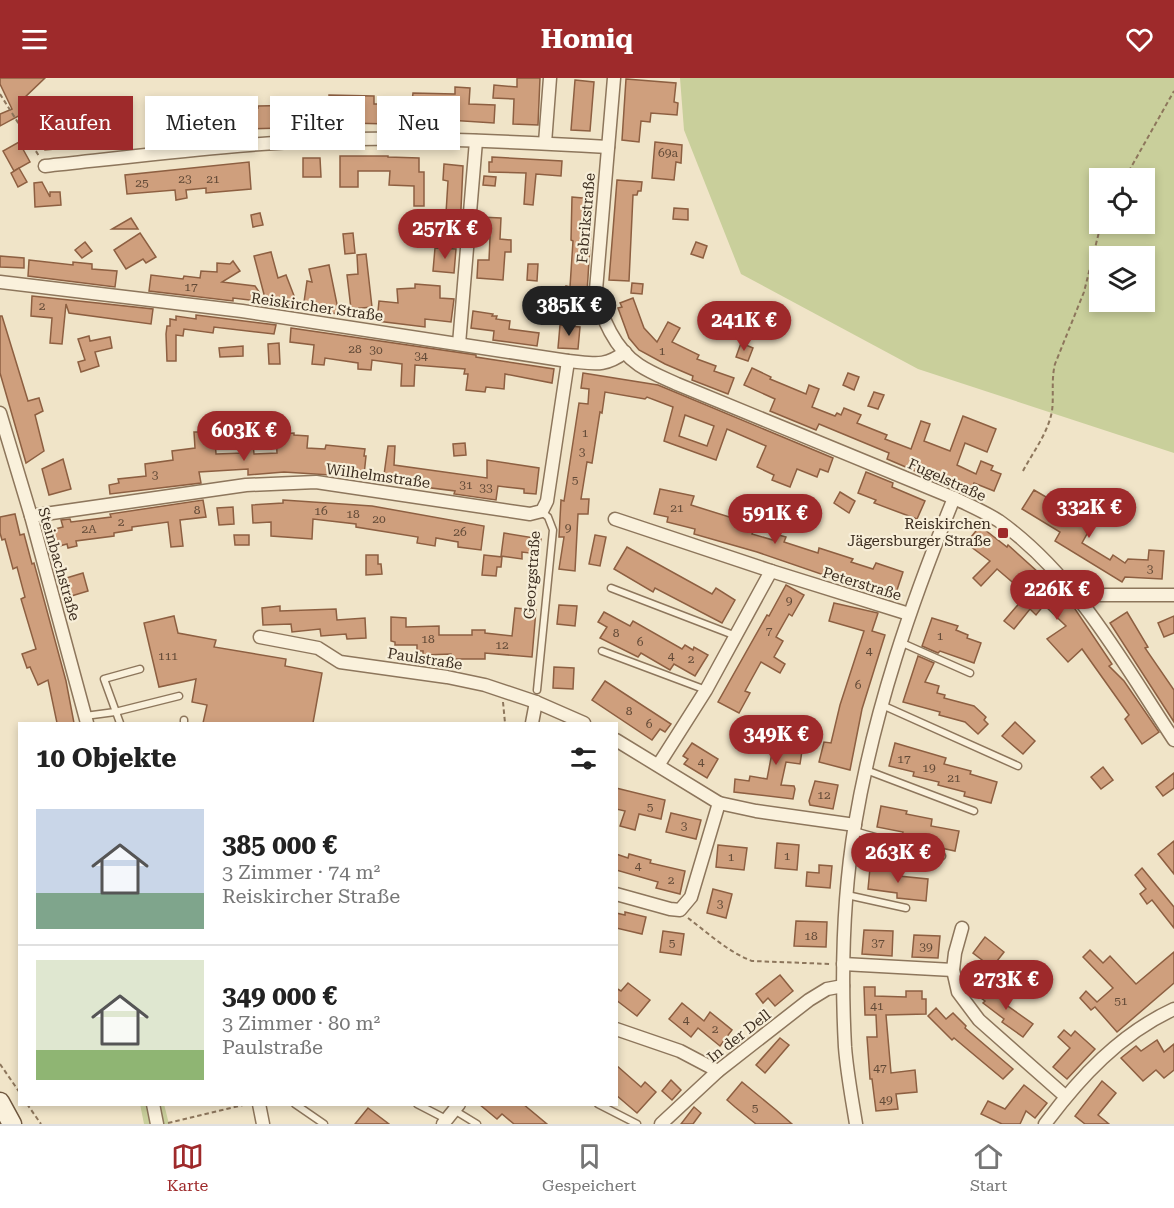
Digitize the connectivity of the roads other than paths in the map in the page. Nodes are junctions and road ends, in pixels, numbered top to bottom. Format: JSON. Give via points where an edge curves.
{"nodes":[{"id":1,"x":550,"y":78,"type":"edge"},
{"id":2,"x":614,"y":78,"type":"edge"},
{"id":3,"x":477,"y":141,"type":"junction"},
{"id":4,"x":545,"y":143,"type":"junction"},
{"id":5,"x":608,"y":147,"type":"junction"},
{"id":6,"x":45,"y":166,"type":"road end"},
{"id":7,"x":0,"y":282,"type":"edge"},
{"id":8,"x":459,"y":344,"type":"junction"},
{"id":9,"x":626,"y":352,"type":"junction"},
{"id":10,"x":568,"y":361,"type":"junction"},
{"id":11,"x":0,"y":413,"type":"edge"},
{"id":12,"x":2,"y":427,"type":"edge"},
{"id":13,"x":954,"y":498,"type":"junction"},
{"id":14,"x":542,"y":511,"type":"junction"},
{"id":15,"x":31,"y":516,"type":"junction"},
{"id":16,"x":615,"y":519,"type":"dead end"},
{"id":17,"x":771,"y":571,"type":"junction"},
{"id":18,"x":611,"y":588,"type":"dead end"},
{"id":19,"x":1174,"y":595,"type":"edge"},
{"id":20,"x":1081,"y":600,"type":"junction"},
{"id":21,"x":909,"y":614,"type":"junction"},
{"id":22,"x":736,"y":636,"type":"junction"},
{"id":23,"x":260,"y":637,"type":"dead end"},
{"id":24,"x":900,"y":642,"type":"junction"},
{"id":25,"x":602,"y":651,"type":"dead end"},
{"id":26,"x":140,"y":669,"type":"dead end"},
{"id":27,"x":970,"y":674,"type":"dead end"},
{"id":28,"x":706,"y":690,"type":"junction"},
{"id":29,"x":179,"y":696,"type":"dead end"},
{"id":30,"x":537,"y":696,"type":"junction"},
{"id":31,"x":882,"y":705,"type":"junction"},
{"id":32,"x":115,"y":712,"type":"junction"},
{"id":33,"x":86,"y":719,"type":"edge"},
{"id":34,"x":120,"y":722,"type":"edge"},
{"id":35,"x":532,"y":722,"type":"edge"},
{"id":36,"x":582,"y":722,"type":"edge"},
{"id":37,"x":1174,"y":740,"type":"edge"},
{"id":38,"x":618,"y":741,"type":"edge"},
{"id":39,"x":659,"y":764,"type":"junction"},
{"id":40,"x":1018,"y":766,"type":"dead end"},
{"id":41,"x":866,"y":770,"type":"junction"},
{"id":42,"x":719,"y":803,"type":"junction"},
{"id":43,"x":974,"y":811,"type":"dead end"},
{"id":44,"x":854,"y":828,"type":"junction"},
{"id":45,"x":942,"y":856,"type":"dead end"},
{"id":46,"x":618,"y":895,"type":"edge"},
{"id":47,"x":847,"y":895,"type":"junction"},
{"id":48,"x":906,"y":908,"type":"dead end"},
{"id":49,"x":962,"y":928,"type":"dead end"},
{"id":50,"x":843,"y":964,"type":"junction"},
{"id":51,"x":953,"y":970,"type":"junction"},
{"id":52,"x":843,"y":986,"type":"junction"},
{"id":53,"x":1174,"y":1008,"type":"edge"},
{"id":54,"x":618,"y":1030,"type":"edge"},
{"id":55,"x":718,"y":1071,"type":"junction"},
{"id":56,"x":1065,"y":1096,"type":"junction"},
{"id":57,"x":0,"y":1102,"type":"edge"},
{"id":58,"x":153,"y":1106,"type":"edge"},
{"id":59,"x":259,"y":1106,"type":"edge"},
{"id":60,"x":298,"y":1106,"type":"edge"},
{"id":61,"x":424,"y":1106,"type":"edge"},
{"id":62,"x":602,"y":1106,"type":"edge"},
{"id":63,"x":451,"y":1114,"type":"edge"},
{"id":64,"x":12,"y":1124,"type":"edge"},
{"id":65,"x":156,"y":1124,"type":"edge"},
{"id":66,"x":263,"y":1124,"type":"edge"},
{"id":67,"x":324,"y":1124,"type":"edge"},
{"id":68,"x":477,"y":1124,"type":"edge"},
{"id":69,"x":637,"y":1124,"type":"edge"},
{"id":70,"x":661,"y":1124,"type":"edge"},
{"id":71,"x":856,"y":1124,"type":"edge"},
{"id":72,"x":1045,"y":1124,"type":"edge"}],
"edges":[{"from":1,"to":4,"type":"street"},
{"from":2,"to":5,"type":"street","name":"Fabrikstraße"},
{"from":3,"to":4,"type":"street"},
{"from":3,"to":6,"type":"street","via":[[351,140],[263,145]]},
{"from":3,"to":8,"type":"street"},
{"from":4,"to":5,"type":"street"},
{"from":5,"to":9,"type":"street","name":"Fabrikstraße","via":[[596,290],[601,314]]},
{"from":7,"to":8,"type":"street","name":"Reiskircher Straße","via":[[231,310]]},
{"from":8,"to":10,"type":"street","name":"Reiskircher Straße"},
{"from":9,"to":10,"type":"street","name":"Reiskircher Straße","via":[[604,364]]},
{"from":9,"to":13,"type":"street","name":"Fugelstraße","via":[[637,364],[676,384]]},
{"from":10,"to":14,"type":"street","name":"Georgstraße","via":[[547,501]]},
{"from":11,"to":12,"type":"street","name":"Steinbachstraße"},
{"from":12,"to":15,"type":"street","name":"Steinbachstraße"},
{"from":13,"to":20,"type":"street","name":"Fugelstraße","via":[[1011,530]]},
{"from":13,"to":21,"type":"street"},
{"from":14,"to":15,"type":"street","name":"Wilhelmstraße","via":[[530,514],[316,482],[246,485]]},
{"from":14,"to":30,"type":"lane","name":"Georgstraße","via":[[553,530]]},
{"from":15,"to":33,"type":"street","name":"Steinbachstraße"},
{"from":16,"to":17,"type":"street","name":"Peterstraße"},
{"from":17,"to":21,"type":"street","name":"Peterstraße"},
{"from":17,"to":22,"type":"street"},
{"from":18,"to":22,"type":"lane"},
{"from":19,"to":20,"type":"street","via":[[1098,595]]},
{"from":20,"to":37,"type":"street","name":"Fugelstraße"},
{"from":21,"to":24,"type":"street"},
{"from":22,"to":28,"type":"street"},
{"from":23,"to":30,"type":"street","name":"Paulstraße","via":[[318,648],[340,662]]},
{"from":24,"to":27,"type":"lane"},
{"from":24,"to":31,"type":"street"},
{"from":25,"to":28,"type":"lane"},
{"from":26,"to":32,"type":"lane","via":[[104,679]]},
{"from":28,"to":39,"type":"street"},
{"from":29,"to":32,"type":"lane"},
{"from":30,"to":35,"type":"street","name":"Georgstraße"},
{"from":30,"to":36,"type":"street","name":"Paulstraße"},
{"from":31,"to":40,"type":"lane"},
{"from":31,"to":41,"type":"street"},
{"from":32,"to":33,"type":"lane"},
{"from":32,"to":34,"type":"lane"},
{"from":38,"to":39,"type":"street"},
{"from":39,"to":42,"type":"street"},
{"from":41,"to":43,"type":"lane"},
{"from":41,"to":44,"type":"street"},
{"from":42,"to":44,"type":"street"},
{"from":42,"to":46,"type":"street","via":[[691,897],[680,910]]},
{"from":44,"to":45,"type":"lane"},
{"from":44,"to":47,"type":"street"},
{"from":47,"to":48,"type":"lane"},
{"from":47,"to":50,"type":"street"},
{"from":49,"to":51,"type":"street"},
{"from":50,"to":51,"type":"street"},
{"from":50,"to":52,"type":"street"},
{"from":51,"to":56,"type":"street","via":[[958,992],[979,1020]]},
{"from":52,"to":55,"type":"street","name":"In der Dell","via":[[809,1000]]},
{"from":52,"to":71,"type":"street","via":[[845,1049]]},
{"from":53,"to":56,"type":"street","via":[[1101,1057]]},
{"from":54,"to":55,"type":"street","via":[[680,1051]]},
{"from":55,"to":70,"type":"street","name":"In der Dell"},
{"from":56,"to":72,"type":"street"},
{"from":57,"to":64,"type":"main road"},
{"from":58,"to":65,"type":"street"},
{"from":59,"to":66,"type":"street"},
{"from":60,"to":67,"type":"lane"},
{"from":61,"to":63,"type":"lane"},
{"from":62,"to":69,"type":"lane"},
{"from":63,"to":68,"type":"lane"}]}
